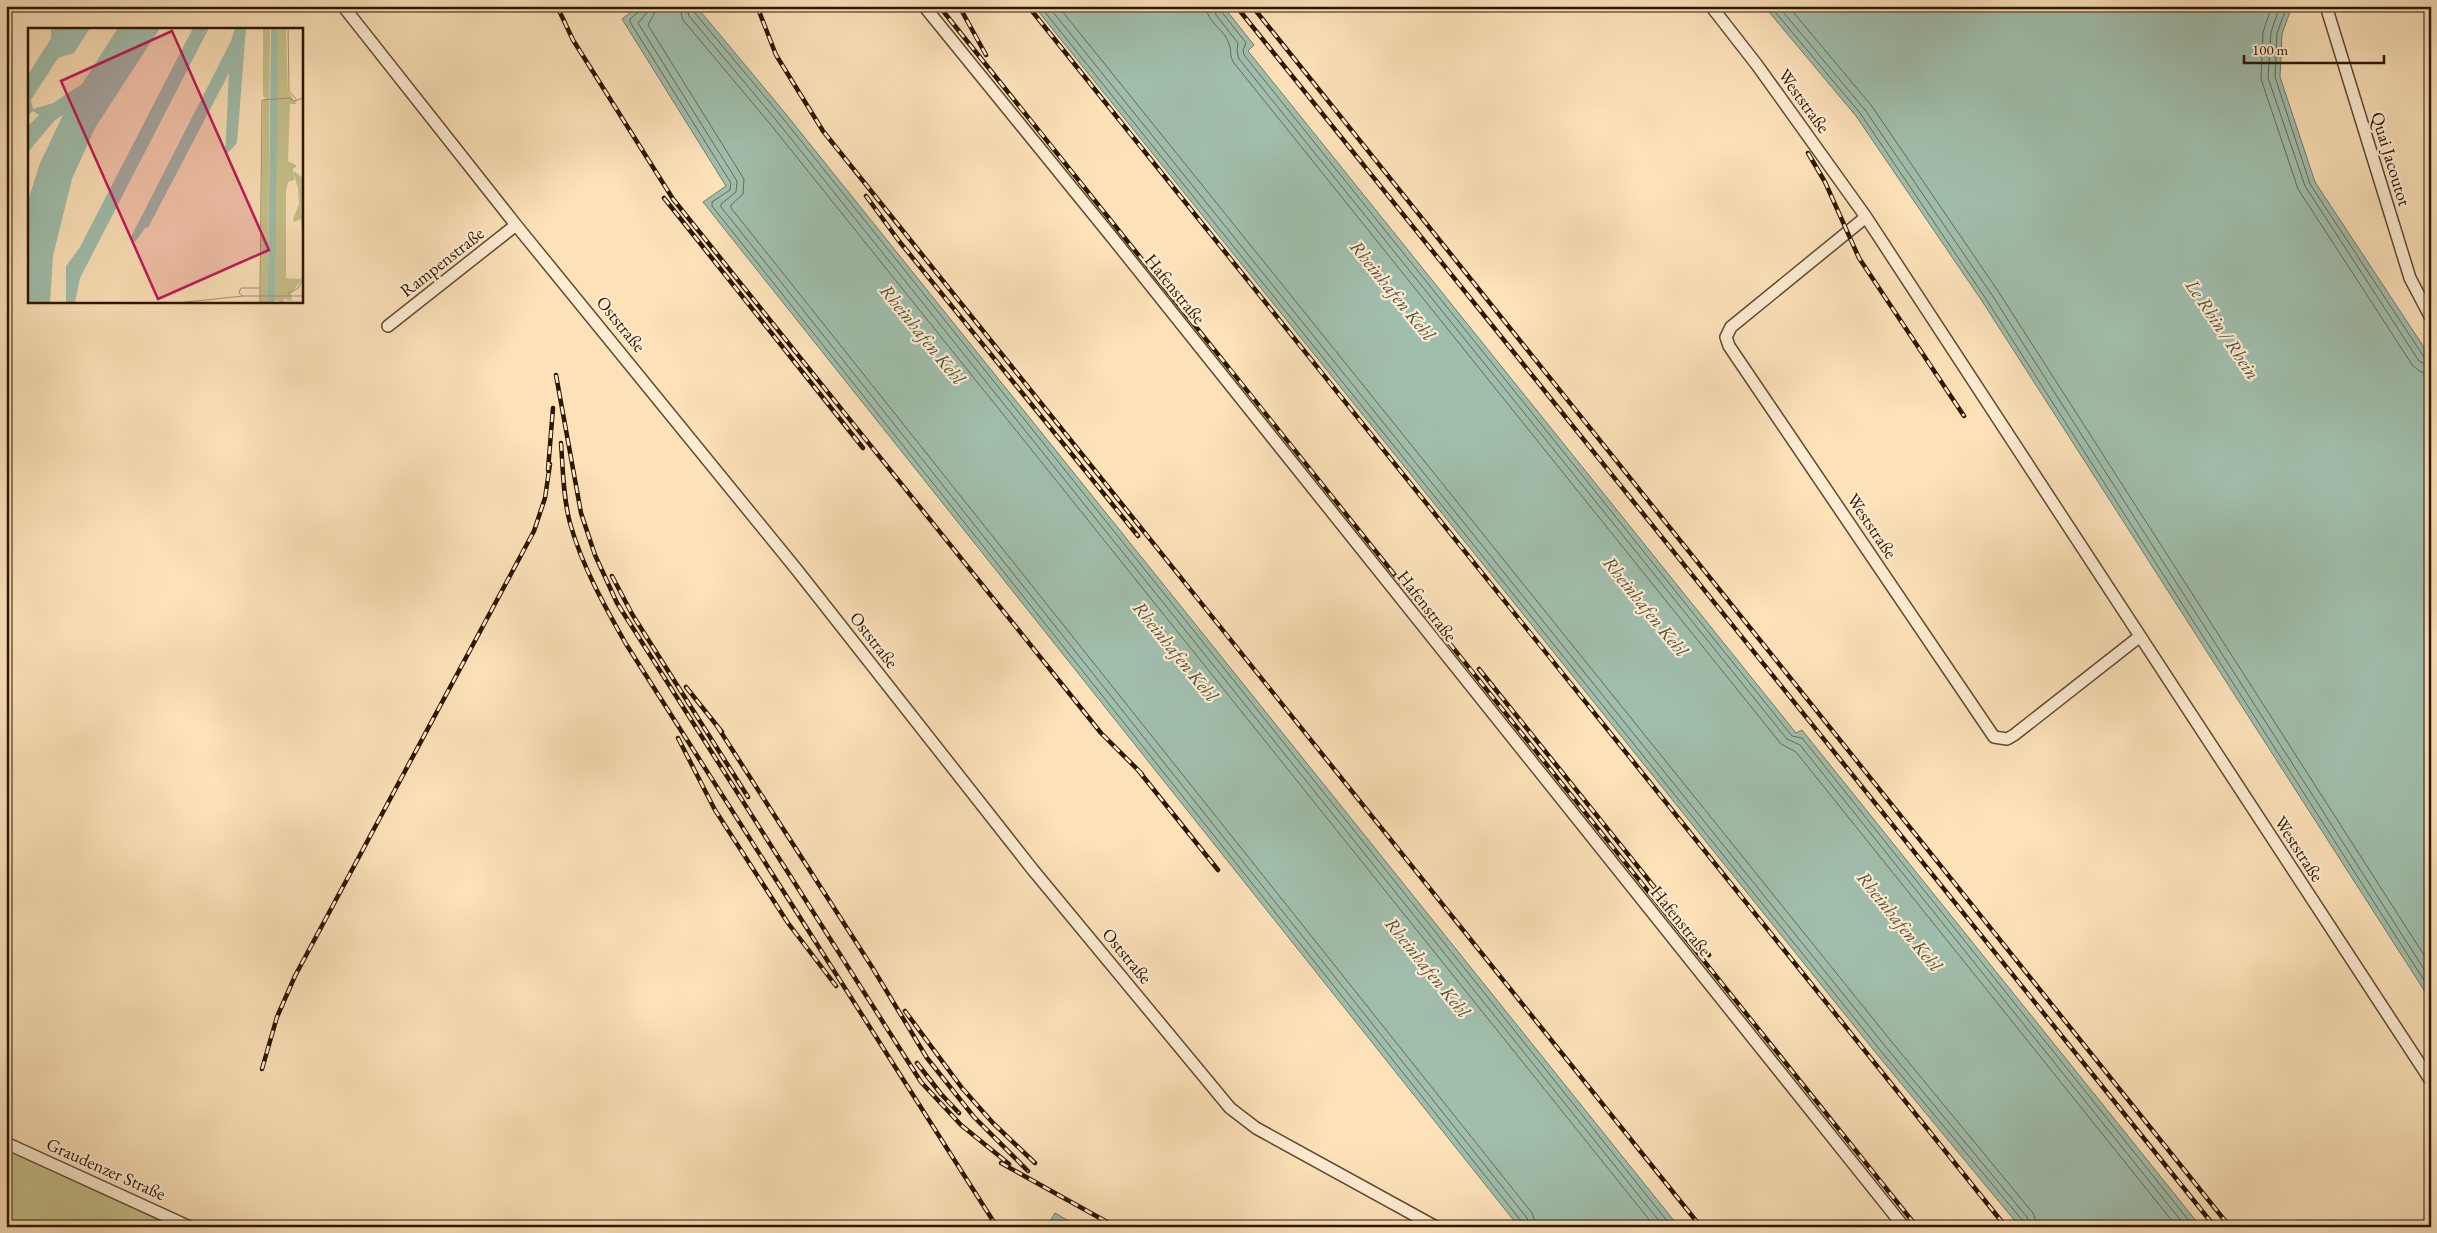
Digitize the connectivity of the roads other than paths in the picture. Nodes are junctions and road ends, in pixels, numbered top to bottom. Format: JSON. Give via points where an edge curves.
{"nodes":[{"id":1,"x":343,"y":6,"type":"edge"},
{"id":2,"x":924,"y":6,"type":"edge"},
{"id":3,"x":1711,"y":6,"type":"edge"},
{"id":4,"x":2326,"y":6,"type":"edge"},
{"id":5,"x":1866,"y":217,"type":"junction"},
{"id":6,"x":516,"y":225,"type":"junction"},
{"id":7,"x":2431,"y":318,"type":"edge"},
{"id":8,"x":388,"y":326,"type":"dead end"},
{"id":9,"x":2139,"y":637,"type":"junction"},
{"id":10,"x":2431,"y":1081,"type":"edge"},
{"id":11,"x":6,"y":1143,"type":"edge"},
{"id":12,"x":190,"y":1227,"type":"edge"},
{"id":13,"x":1436,"y":1227,"type":"edge"},
{"id":14,"x":1904,"y":1227,"type":"edge"}],
"edges":[{"from":1,"to":6,"type":"street","name":"Oststraße"},
{"from":2,"to":14,"type":"street","name":"Hafenstraße"},
{"from":3,"to":5,"type":"street","name":"Weststraße"},
{"from":4,"to":7,"type":"street","name":"Quai Jacoutot","via":[[2410,278]]},
{"from":5,"to":9,"type":"street","name":"Weststraße"},
{"from":5,"to":9,"type":"street","name":"Weststraße","via":[[1731,327],[1726,337],[1729,346],[1994,737],[2008,739],[2014,735]]},
{"from":6,"to":8,"type":"street","name":"Rampenstraße"},
{"from":6,"to":13,"type":"street","name":"Oststraße","via":[[774,541],[1033,870],[1230,1108],[1256,1128]]},
{"from":9,"to":10,"type":"street","name":"Weststraße"},
{"from":11,"to":12,"type":"street","name":"Graudenzer Straße"}]}
